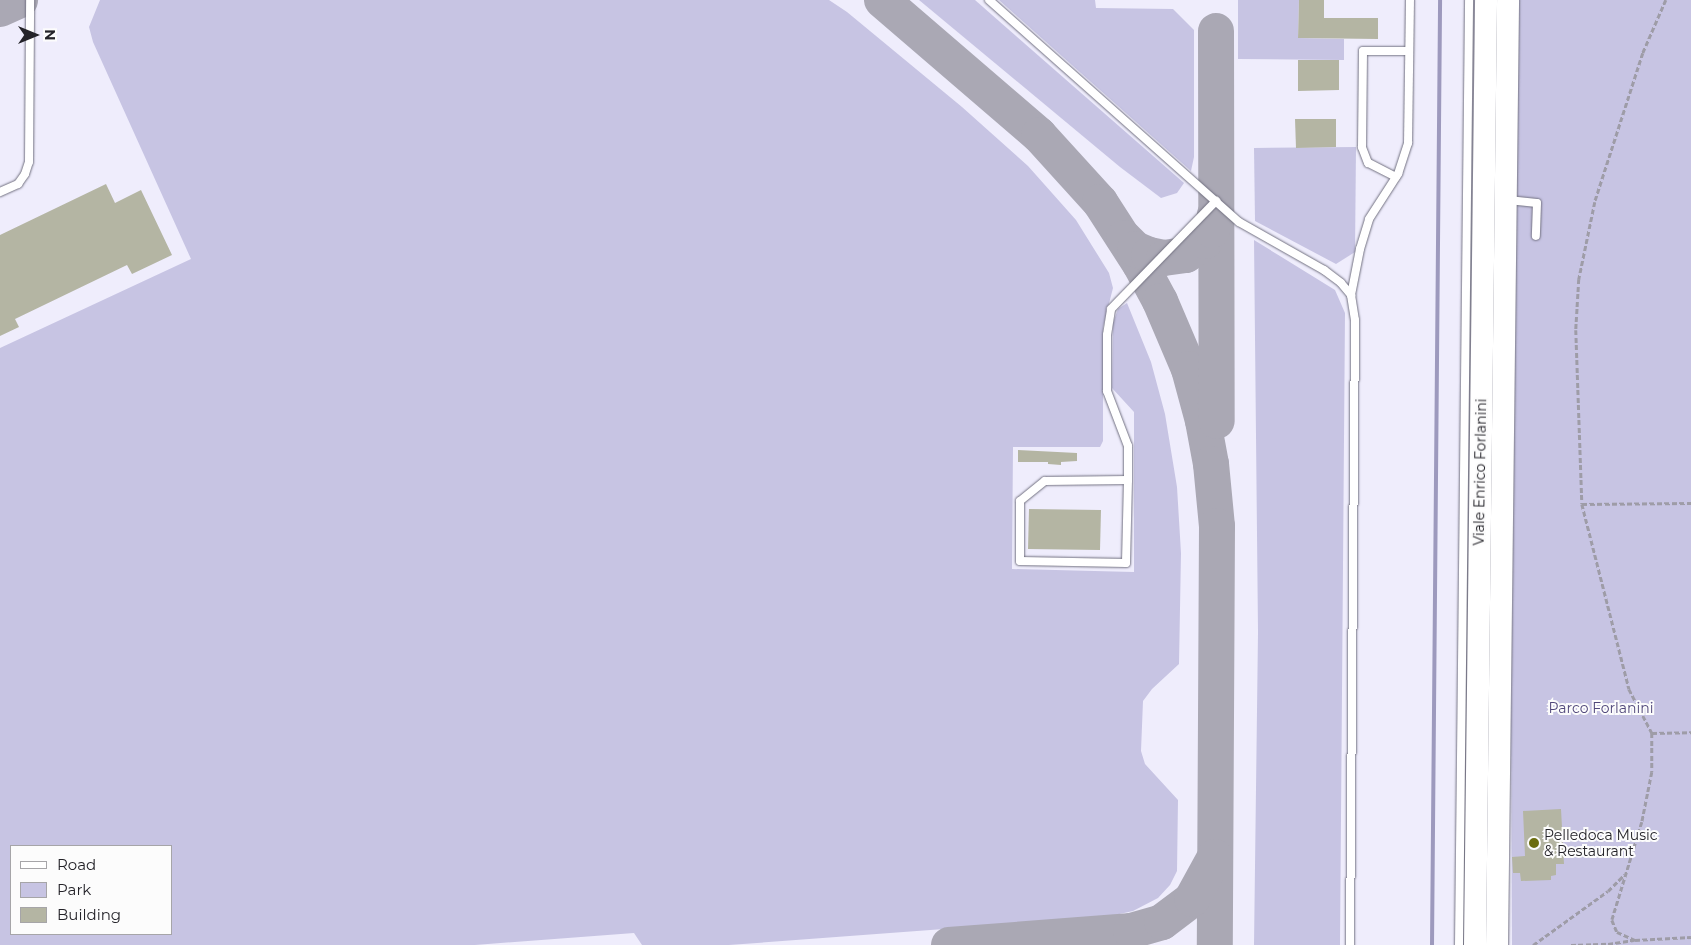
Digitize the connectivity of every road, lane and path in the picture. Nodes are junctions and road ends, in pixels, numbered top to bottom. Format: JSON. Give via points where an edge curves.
{"nodes":[{"id":1,"x":30,"y":0,"type":"edge"},
{"id":2,"x":989,"y":0,"type":"edge"},
{"id":3,"x":1410,"y":0,"type":"edge"},
{"id":4,"x":1469,"y":0,"type":"edge"},
{"id":5,"x":1486,"y":0,"type":"edge"},
{"id":6,"x":1508,"y":0,"type":"edge"},
{"id":7,"x":1666,"y":0,"type":"edge"},
{"id":8,"x":1409,"y":51,"type":"junction"},
{"id":9,"x":1396,"y":177,"type":"junction"},
{"id":10,"x":0,"y":192,"type":"edge"},
{"id":11,"x":1506,"y":200,"type":"junction"},
{"id":12,"x":1216,"y":201,"type":"junction"},
{"id":13,"x":1536,"y":236,"type":"dead end"},
{"id":14,"x":1351,"y":295,"type":"junction"},
{"id":15,"x":1128,"y":480,"type":"junction"},
{"id":16,"x":1691,"y":503,"type":"edge"},
{"id":17,"x":1582,"y":504,"type":"junction"},
{"id":18,"x":1691,"y":732,"type":"edge"},
{"id":19,"x":1652,"y":733,"type":"junction"},
{"id":20,"x":1626,"y":874,"type":"junction"},
{"id":21,"x":1691,"y":937,"type":"edge"},
{"id":22,"x":1635,"y":940,"type":"junction"},
{"id":23,"x":1350,"y":945,"type":"edge"},
{"id":24,"x":1459,"y":945,"type":"edge"},
{"id":25,"x":1475,"y":945,"type":"edge"},
{"id":26,"x":1497,"y":945,"type":"edge"},
{"id":27,"x":1532,"y":945,"type":"edge"},
{"id":28,"x":1571,"y":945,"type":"edge"}],
"edges":[{"from":1,"to":10,"type":"lane","via":[[29,162],[18,184]]},
{"from":2,"to":12,"type":"lane"},
{"from":3,"to":8,"type":"lane"},
{"from":4,"to":24,"type":"lane"},
{"from":5,"to":25,"type":"main road","name":"Viale Enrico Forlanini"},
{"from":6,"to":11,"type":"main road","name":"Viale Enrico Forlanini"},
{"from":7,"to":17,"type":"path","via":[[1643,53],[1595,202],[1579,279],[1576,330]]},
{"from":8,"to":9,"type":"lane","via":[[1408,142]]},
{"from":8,"to":9,"type":"lane","via":[[1363,51],[1362,147],[1368,163]]},
{"from":9,"to":14,"type":"lane","via":[[1369,219]]},
{"from":11,"to":13,"type":"lane","via":[[1537,203]]},
{"from":11,"to":26,"type":"main road","name":"Viale Enrico Forlanini"},
{"from":12,"to":14,"type":"lane","via":[[1239,222],[1324,270]]},
{"from":12,"to":15,"type":"lane","via":[[1111,309],[1107,335],[1107,391],[1128,446]]},
{"from":14,"to":23,"type":"lane","via":[[1355,320]]},
{"from":15,"to":15,"type":"lane","via":[[1045,481],[1020,502],[1020,561],[1126,563]]},
{"from":16,"to":17,"type":"path"},
{"from":17,"to":19,"type":"path","via":[[1629,689]]},
{"from":18,"to":19,"type":"path"},
{"from":19,"to":20,"type":"path","via":[[1652,772],[1642,822]]},
{"from":20,"to":22,"type":"path","via":[[1612,920],[1617,932]]},
{"from":20,"to":27,"type":"path","via":[[1608,891]]},
{"from":21,"to":22,"type":"path"},
{"from":22,"to":28,"type":"path"}]}
